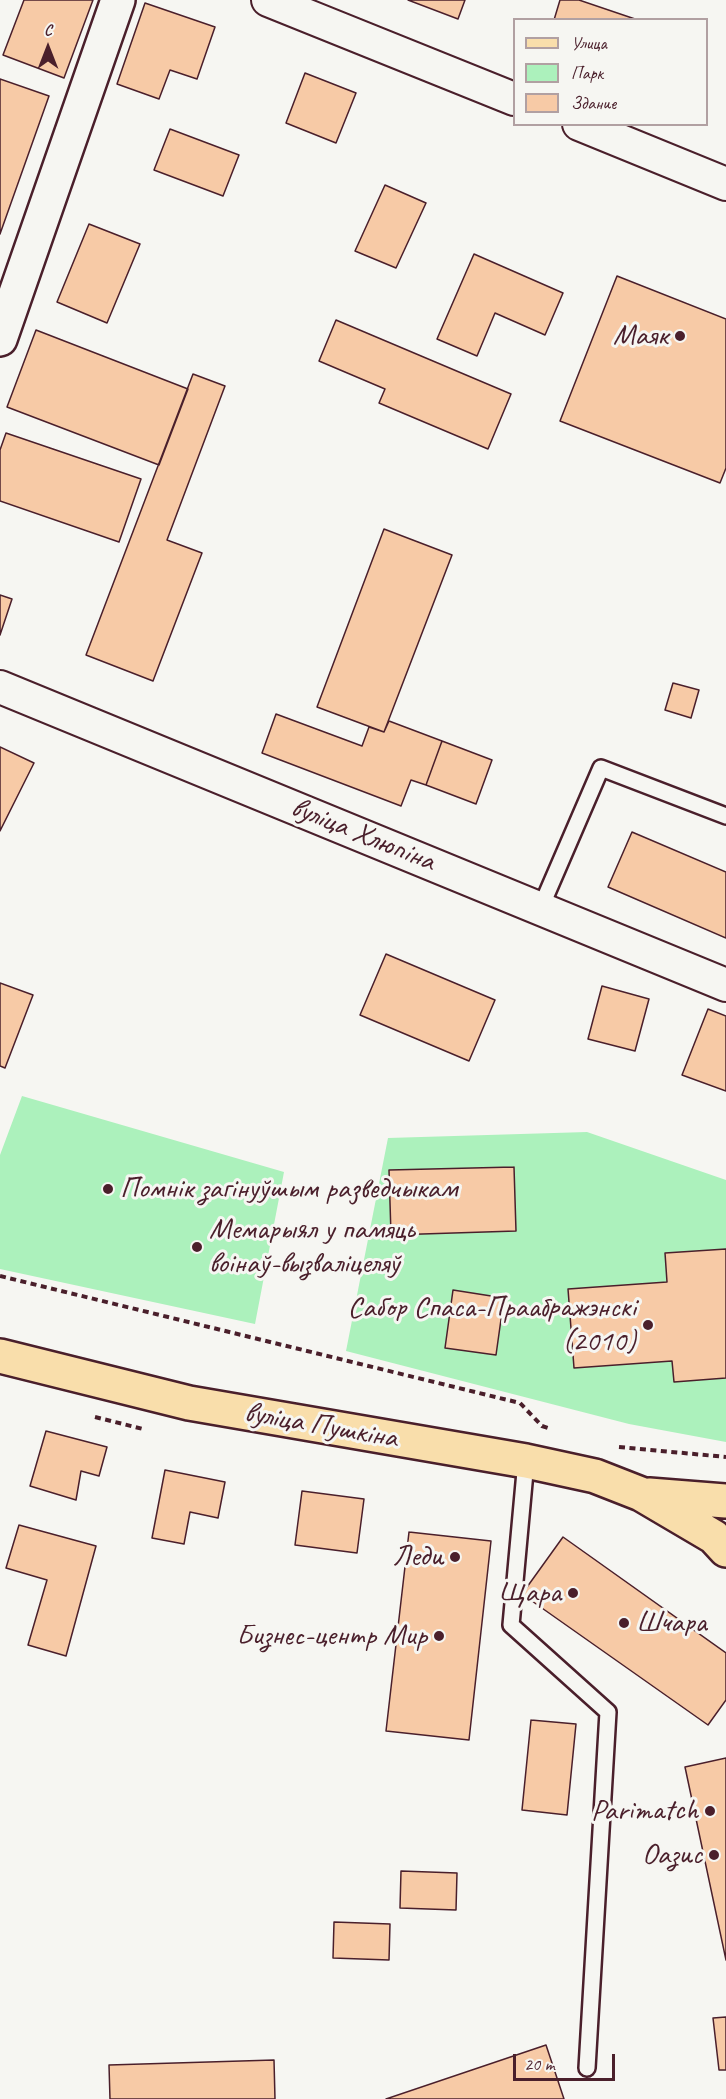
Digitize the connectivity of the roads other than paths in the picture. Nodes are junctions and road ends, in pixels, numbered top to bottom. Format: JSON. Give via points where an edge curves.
{"nodes":[{"id":1,"x":118,"y":0,"type":"edge"},
{"id":2,"x":268,"y":0,"type":"edge"},
{"id":3,"x":513,"y":99,"type":"edge"},
{"id":4,"x":584,"y":126,"type":"edge"},
{"id":5,"x":726,"y":184,"type":"edge"},
{"id":6,"x":0,"y":339,"type":"edge"},
{"id":7,"x":0,"y":687,"type":"edge"},
{"id":8,"x":726,"y":816,"type":"edge"},
{"id":9,"x":541,"y":907,"type":"junction"},
{"id":10,"x":726,"y":985,"type":"edge"},
{"id":11,"x":0,"y":1356,"type":"edge"},
{"id":12,"x":526,"y":1461,"type":"junction"},
{"id":13,"x":641,"y":1494,"type":"junction"},
{"id":14,"x":726,"y":1501,"type":"edge"},
{"id":15,"x":722,"y":1543,"type":"edge"},
{"id":16,"x":587,"y":2068,"type":"dead end"}],
"edges":[{"from":1,"to":6,"type":"street"},
{"from":2,"to":3,"type":"street"},
{"from":4,"to":5,"type":"street"},
{"from":7,"to":9,"type":"street","name":"вуліца Хлюпіна"},
{"from":8,"to":9,"type":"lane","via":[[601,768]]},
{"from":9,"to":10,"type":"street","name":"вуліца Хлюпіна"},
{"from":11,"to":12,"type":"main road","name":"вуліца Пушкіна","via":[[189,1403]]},
{"from":12,"to":13,"type":"main road","name":"вуліца Пушкіна","via":[[595,1476]]},
{"from":12,"to":16,"type":"lane","via":[[511,1625],[608,1712]]},
{"from":13,"to":14,"type":"main road","name":"вуліца Пушкіна"},
{"from":13,"to":15,"type":"main road","name":"вуліца Пушкіна"}]}
